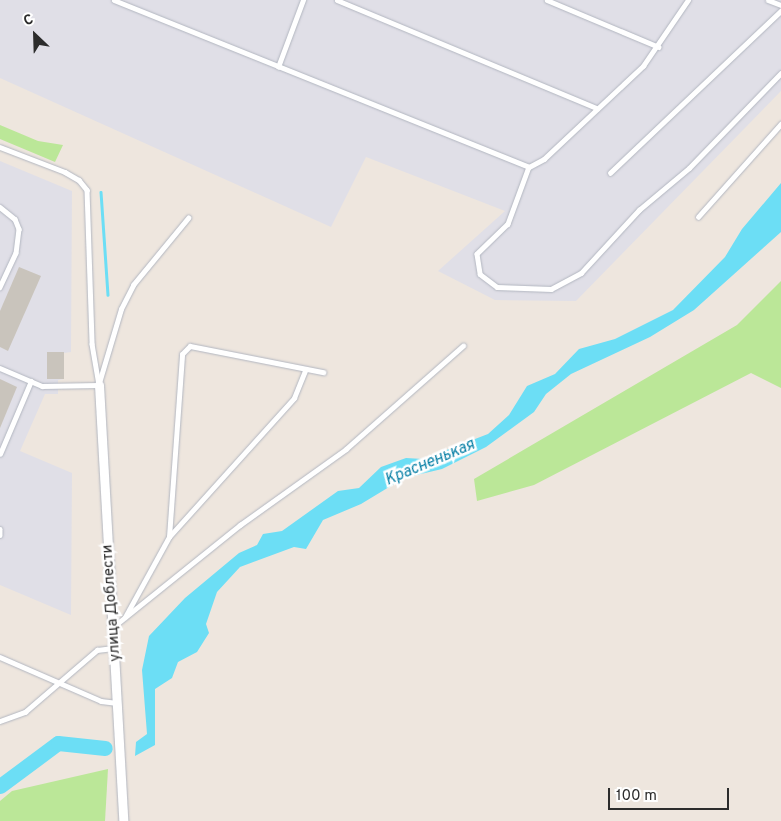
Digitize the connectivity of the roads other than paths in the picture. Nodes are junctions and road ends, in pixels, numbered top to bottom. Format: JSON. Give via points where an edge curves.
{"nodes":[{"id":1,"x":114,"y":0,"type":"edge"},
{"id":2,"x":303,"y":0,"type":"edge"},
{"id":3,"x":337,"y":0,"type":"edge"},
{"id":4,"x":547,"y":0,"type":"edge"},
{"id":5,"x":688,"y":0,"type":"edge"},
{"id":6,"x":768,"y":0,"type":"edge"},
{"id":7,"x":781,"y":5,"type":"edge"},
{"id":8,"x":781,"y":11,"type":"edge"},
{"id":9,"x":659,"y":47,"type":"junction"},
{"id":10,"x":278,"y":67,"type":"junction"},
{"id":11,"x":781,"y":73,"type":"edge"},
{"id":12,"x":597,"y":108,"type":"junction"},
{"id":13,"x":781,"y":124,"type":"edge"},
{"id":14,"x":0,"y":147,"type":"edge"},
{"id":15,"x":528,"y":167,"type":"junction"},
{"id":16,"x":610,"y":173,"type":"dead end"},
{"id":17,"x":1,"y":209,"type":"edge"},
{"id":18,"x":698,"y":217,"type":"dead end"},
{"id":19,"x":188,"y":218,"type":"dead end"},
{"id":20,"x":0,"y":287,"type":"edge"},
{"id":21,"x":463,"y":346,"type":"dead end"},
{"id":22,"x":0,"y":368,"type":"edge"},
{"id":23,"x":305,"y":371,"type":"junction"},
{"id":24,"x":323,"y":372,"type":"dead end"},
{"id":25,"x":31,"y":381,"type":"junction"},
{"id":26,"x":99,"y":385,"type":"junction"},
{"id":27,"x":0,"y":454,"type":"edge"},
{"id":28,"x":0,"y":529,"type":"edge"},
{"id":29,"x":0,"y":535,"type":"edge"},
{"id":30,"x":169,"y":537,"type":"junction"},
{"id":31,"x":125,"y":618,"type":"junction"},
{"id":32,"x":113,"y":627,"type":"junction"},
{"id":33,"x":115,"y":648,"type":"junction"},
{"id":34,"x":0,"y":658,"type":"edge"},
{"id":35,"x":60,"y":684,"type":"junction"},
{"id":36,"x":119,"y":703,"type":"junction"},
{"id":37,"x":0,"y":721,"type":"edge"},
{"id":38,"x":123,"y":821,"type":"edge"}],
"edges":[{"from":1,"to":10,"type":"lane"},
{"from":2,"to":10,"type":"lane"},
{"from":3,"to":12,"type":"lane"},
{"from":4,"to":9,"type":"lane"},
{"from":5,"to":9,"type":"lane"},
{"from":6,"to":7,"type":"lane"},
{"from":8,"to":16,"type":"lane"},
{"from":9,"to":12,"type":"lane"},
{"from":10,"to":15,"type":"lane"},
{"from":11,"to":15,"type":"lane","via":[[689,168],[639,210],[581,273],[551,289],[497,288],[480,274],[477,254],[508,224]]},
{"from":12,"to":15,"type":"lane","via":[[544,159]]},
{"from":13,"to":18,"type":"lane"},
{"from":14,"to":26,"type":"lane","via":[[80,180],[86,190],[92,344]]},
{"from":17,"to":20,"type":"lane","via":[[19,229],[16,252]]},
{"from":19,"to":26,"type":"lane","via":[[133,285],[121,309]]},
{"from":21,"to":31,"type":"lane","via":[[346,449],[240,525]]},
{"from":22,"to":25,"type":"lane"},
{"from":23,"to":24,"type":"lane"},
{"from":23,"to":30,"type":"lane","via":[[294,398]]},
{"from":23,"to":30,"type":"lane","via":[[190,346],[182,354]]},
{"from":25,"to":26,"type":"lane","via":[[42,386]]},
{"from":25,"to":27,"type":"lane"},
{"from":26,"to":32,"type":"street","name":"улица Доблести"},
{"from":28,"to":29,"type":"lane"},
{"from":30,"to":31,"type":"lane"},
{"from":31,"to":32,"type":"lane"},
{"from":32,"to":33,"type":"street","name":"улица Доблести"},
{"from":33,"to":35,"type":"lane","via":[[97,650]]},
{"from":33,"to":36,"type":"street","name":"улица Доблести"},
{"from":34,"to":35,"type":"lane"},
{"from":35,"to":36,"type":"lane","via":[[101,701]]},
{"from":35,"to":37,"type":"lane","via":[[13,719]]},
{"from":36,"to":38,"type":"street","name":"улица Доблести"}]}
